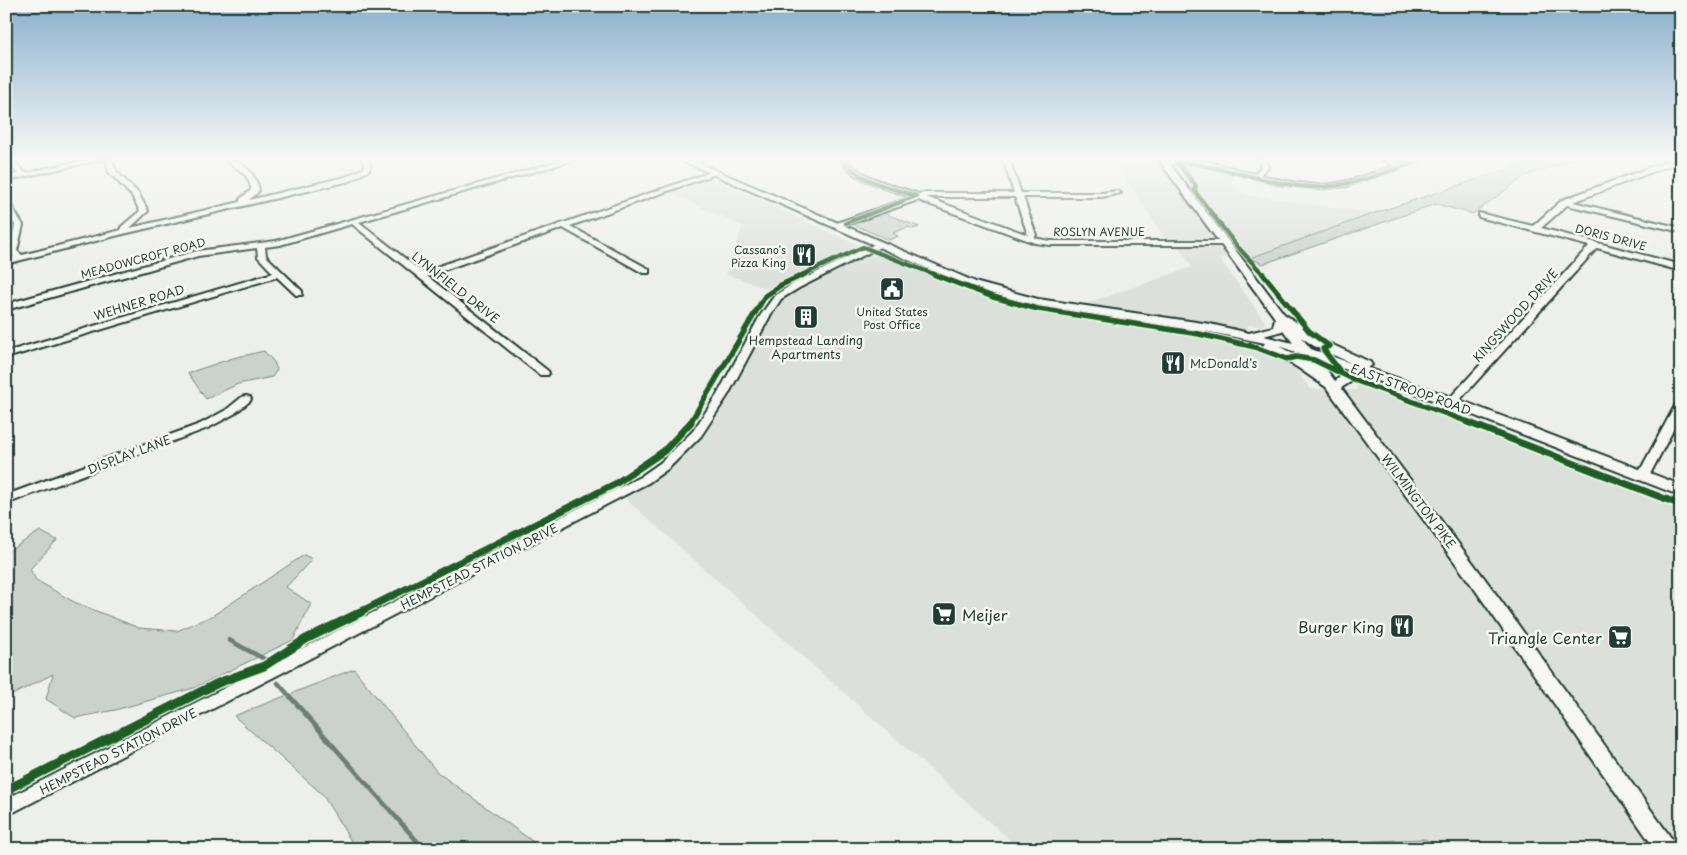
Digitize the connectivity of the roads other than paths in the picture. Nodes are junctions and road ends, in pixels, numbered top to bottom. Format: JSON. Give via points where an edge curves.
{"nodes":[{"id":1,"x":137,"y":199,"type":"edge"},
{"id":2,"x":245,"y":199,"type":"edge"},
{"id":3,"x":262,"y":199,"type":"edge"},
{"id":4,"x":432,"y":199,"type":"edge"},
{"id":5,"x":637,"y":199,"type":"edge"},
{"id":6,"x":775,"y":199,"type":"edge"},
{"id":7,"x":908,"y":199,"type":"edge"},
{"id":8,"x":924,"y":199,"type":"edge"},
{"id":9,"x":1019,"y":199,"type":"edge"},
{"id":10,"x":1191,"y":199,"type":"edge"},
{"id":11,"x":1573,"y":199,"type":"edge"},
{"id":12,"x":1565,"y":202,"type":"junction"},
{"id":13,"x":6,"y":204,"type":"edge"},
{"id":14,"x":225,"y":207,"type":"junction"},
{"id":15,"x":144,"y":211,"type":"junction"},
{"id":16,"x":1482,"y":214,"type":"dead end"},
{"id":17,"x":175,"y":220,"type":"junction"},
{"id":18,"x":353,"y":221,"type":"junction"},
{"id":19,"x":563,"y":225,"type":"junction"},
{"id":20,"x":837,"y":226,"type":"junction"},
{"id":21,"x":1535,"y":229,"type":"junction"},
{"id":22,"x":1681,"y":230,"type":"edge"},
{"id":23,"x":118,"y":233,"type":"junction"},
{"id":24,"x":1029,"y":239,"type":"junction"},
{"id":25,"x":1223,"y":243,"type":"junction"},
{"id":26,"x":1595,"y":245,"type":"junction"},
{"id":27,"x":261,"y":246,"type":"junction"},
{"id":28,"x":880,"y":246,"type":"junction"},
{"id":29,"x":20,"y":258,"type":"junction"},
{"id":30,"x":6,"y":262,"type":"edge"},
{"id":31,"x":1681,"y":268,"type":"edge"},
{"id":32,"x":646,"y":271,"type":"dead end"},
{"id":33,"x":278,"y":274,"type":"junction"},
{"id":34,"x":421,"y":275,"type":"junction"},
{"id":35,"x":299,"y":293,"type":"dead end"},
{"id":36,"x":6,"y":306,"type":"edge"},
{"id":37,"x":1281,"y":316,"type":"junction"},
{"id":38,"x":1248,"y":335,"type":"junction"},
{"id":39,"x":1309,"y":353,"type":"junction"},
{"id":40,"x":6,"y":355,"type":"edge"},
{"id":41,"x":544,"y":373,"type":"dead end"},
{"id":42,"x":1383,"y":379,"type":"junction"},
{"id":43,"x":1404,"y":385,"type":"junction"},
{"id":44,"x":1334,"y":387,"type":"junction"},
{"id":45,"x":246,"y":398,"type":"dead end"},
{"id":46,"x":1452,"y":402,"type":"junction"},
{"id":47,"x":1681,"y":404,"type":"edge"},
{"id":48,"x":1643,"y":476,"type":"junction"},
{"id":49,"x":1681,"y":490,"type":"edge"},
{"id":50,"x":6,"y":500,"type":"edge"},
{"id":51,"x":6,"y":808,"type":"edge"},
{"id":52,"x":1668,"y":849,"type":"edge"}],
"edges":[{"from":1,"to":15,"type":"street"},
{"from":2,"to":14,"type":"street"},
{"from":3,"to":14,"type":"street"},
{"from":4,"to":18,"type":"street","name":"MEADOWCROFT ROAD"},
{"from":5,"to":19,"type":"street"},
{"from":6,"to":20,"type":"main road","name":"EAST STROOP ROAD"},
{"from":7,"to":20,"type":"street"},
{"from":8,"to":24,"type":"street","name":"ROSLYN AVENUE"},
{"from":9,"to":24,"type":"street","via":[[1032,236]]},
{"from":10,"to":25,"type":"main road","name":"WILMINGTON PIKE"},
{"from":11,"to":12,"type":"street"},
{"from":12,"to":21,"type":"street"},
{"from":12,"to":22,"type":"street"},
{"from":13,"to":29,"type":"street","via":[[19,225],[13,251]]},
{"from":14,"to":17,"type":"street"},
{"from":15,"to":17,"type":"street"},
{"from":15,"to":23,"type":"street"},
{"from":16,"to":21,"type":"street","name":"DORIS DRIVE"},
{"from":17,"to":23,"type":"street"},
{"from":18,"to":27,"type":"street","name":"MEADOWCROFT ROAD"},
{"from":18,"to":34,"type":"street","name":"LYNNFIELD DRIVE"},
{"from":19,"to":32,"type":"street"},
{"from":19,"to":34,"type":"street"},
{"from":20,"to":28,"type":"main road","name":"EAST STROOP ROAD"},
{"from":21,"to":26,"type":"street","name":"DORIS DRIVE"},
{"from":23,"to":29,"type":"street"},
{"from":24,"to":25,"type":"street","name":"ROSLYN AVENUE","via":[[1050,242]]},
{"from":25,"to":37,"type":"main road","name":"WILMINGTON PIKE"},
{"from":26,"to":31,"type":"street","name":"DORIS DRIVE"},
{"from":26,"to":46,"type":"street","name":"KINGSWOOD DRIVE"},
{"from":27,"to":33,"type":"street","via":[[262,257]]},
{"from":27,"to":36,"type":"street","name":"MEADOWCROFT ROAD","via":[[197,254]]},
{"from":28,"to":38,"type":"main road","name":"EAST STROOP ROAD","via":[[958,279],[1018,297]]},
{"from":28,"to":51,"type":"street","name":"HEMPSTEAD STATION DRIVE","via":[[778,297],[696,436],[652,476]]},
{"from":29,"to":30,"type":"street"},
{"from":33,"to":35,"type":"street"},
{"from":33,"to":40,"type":"street","name":"WEHNER ROAD"},
{"from":34,"to":41,"type":"street","name":"LYNNFIELD DRIVE"},
{"from":37,"to":38,"type":"main road","via":[[1278,329]]},
{"from":37,"to":39,"type":"main road","name":"WILMINGTON PIKE"},
{"from":37,"to":43,"type":"main road","via":[[1318,343]]},
{"from":38,"to":39,"type":"main road","name":"EAST STROOP ROAD"},
{"from":38,"to":44,"type":"main road","via":[[1301,364]]},
{"from":39,"to":42,"type":"main road","name":"EAST STROOP ROAD"},
{"from":39,"to":44,"type":"main road","name":"WILMINGTON PIKE"},
{"from":42,"to":43,"type":"main road","name":"EAST STROOP ROAD"},
{"from":42,"to":44,"type":"main road","via":[[1349,377]]},
{"from":43,"to":46,"type":"main road","name":"EAST STROOP ROAD"},
{"from":44,"to":52,"type":"main road","name":"WILMINGTON PIKE","via":[[1482,587]]},
{"from":45,"to":50,"type":"street","name":"DISPLAY LANE","via":[[230,412],[204,426]]},
{"from":46,"to":48,"type":"main road","name":"EAST STROOP ROAD"},
{"from":47,"to":48,"type":"street"},
{"from":48,"to":49,"type":"main road","name":"EAST STROOP ROAD"}]}
